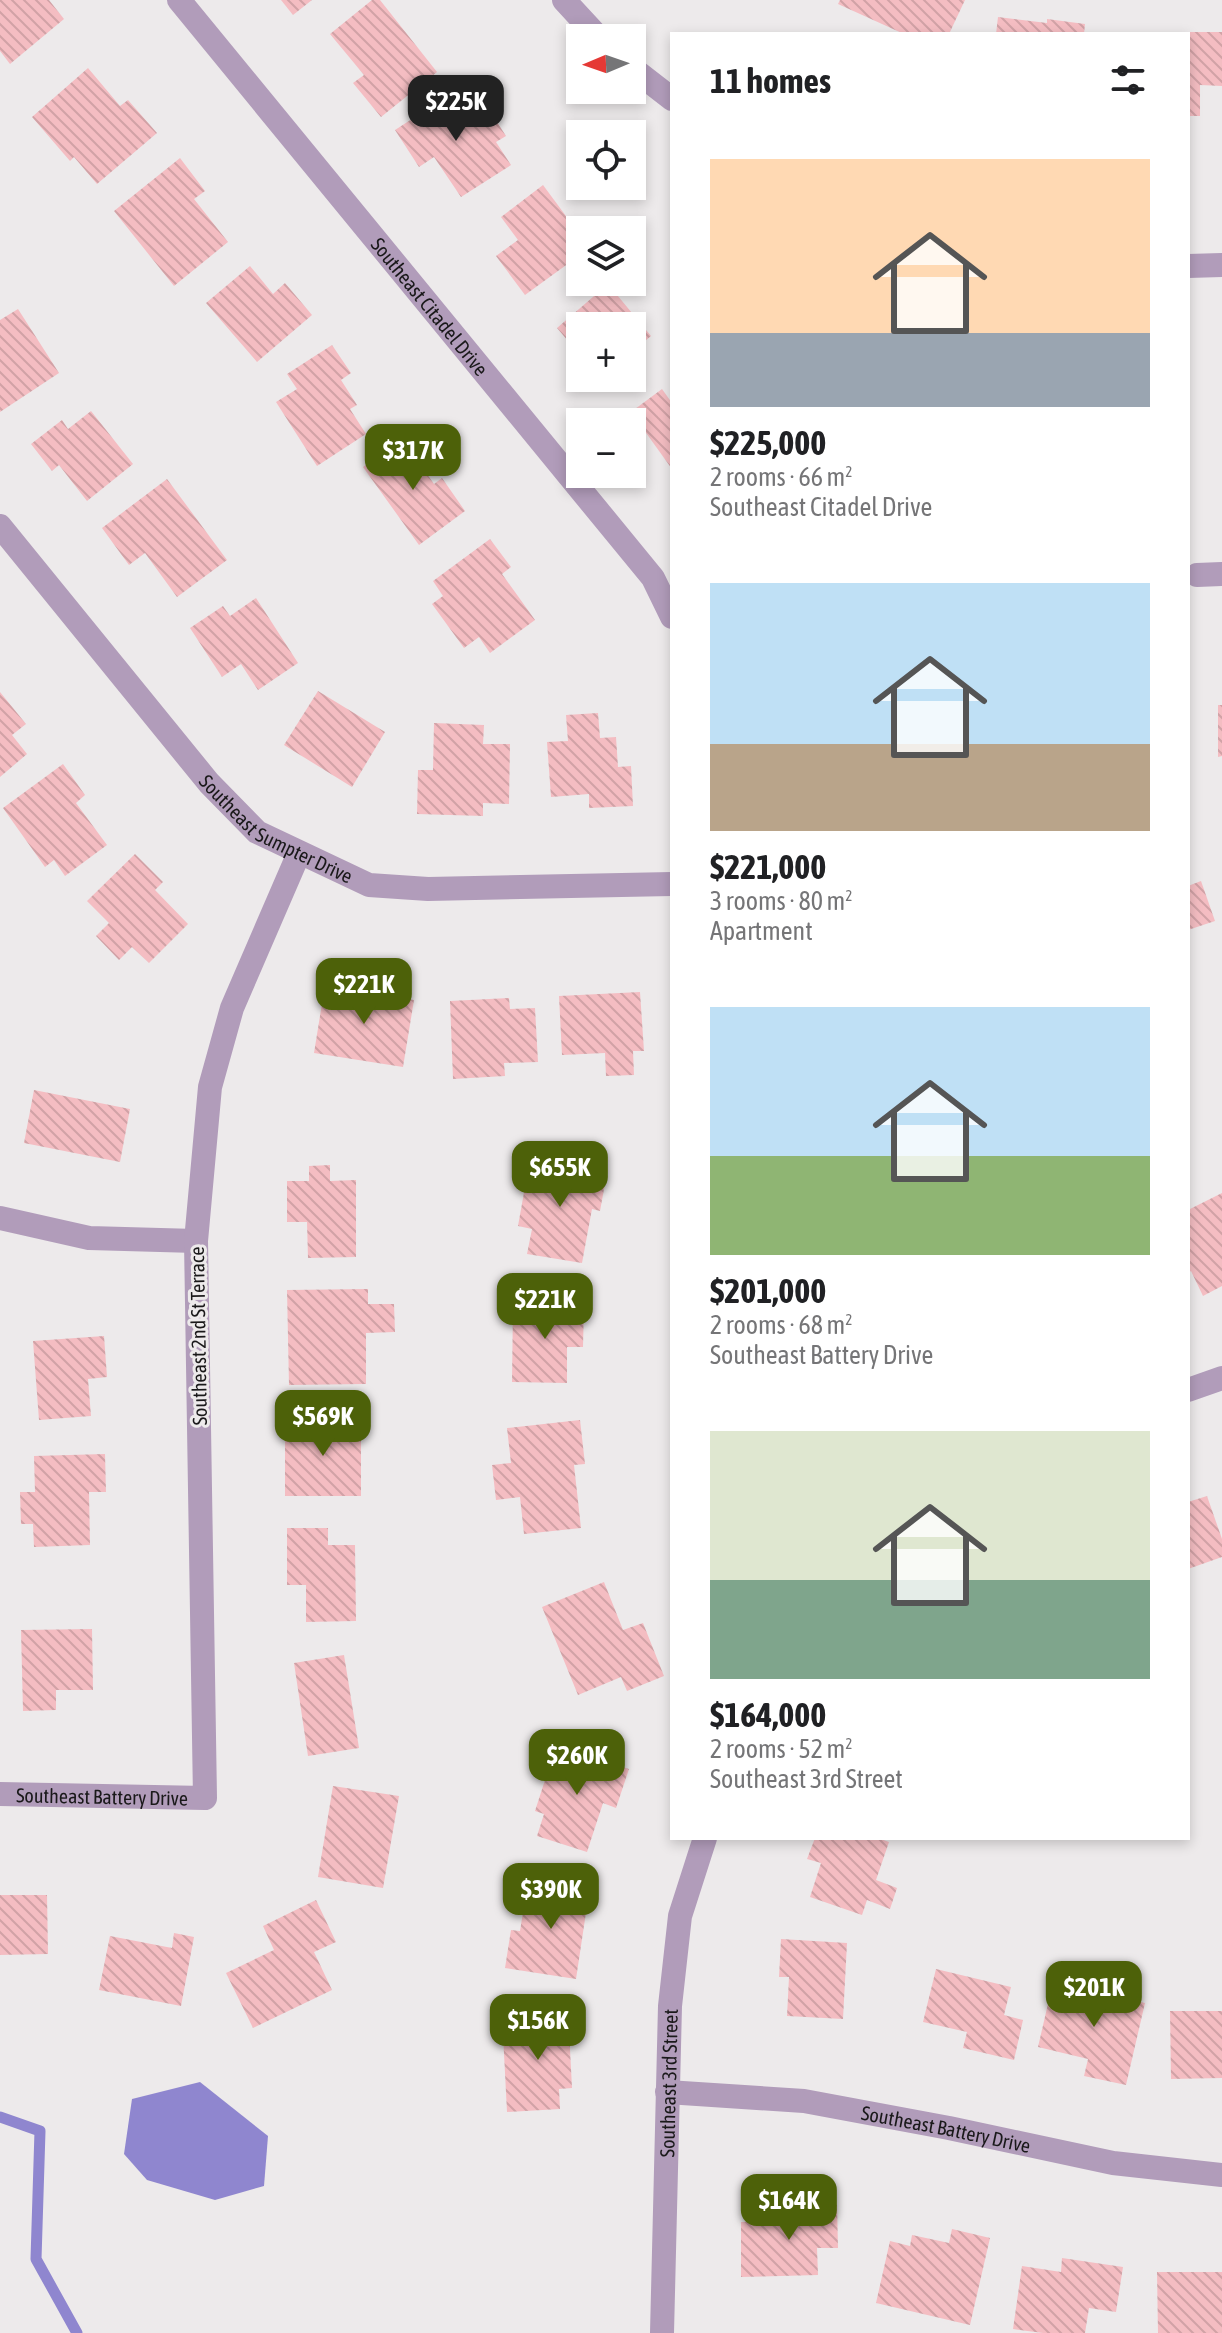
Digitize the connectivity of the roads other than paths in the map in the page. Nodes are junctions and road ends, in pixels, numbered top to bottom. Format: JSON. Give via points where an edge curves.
{"nodes":[{"id":1,"x":179,"y":0,"type":"edge"},
{"id":2,"x":564,"y":0,"type":"edge"},
{"id":3,"x":586,"y":24,"type":"edge"},
{"id":4,"x":646,"y":79,"type":"edge"},
{"id":5,"x":670,"y":97,"type":"edge"},
{"id":6,"x":1222,"y":265,"type":"edge"},
{"id":7,"x":1190,"y":266,"type":"edge"},
{"id":8,"x":0,"y":526,"type":"edge"},
{"id":9,"x":1222,"y":574,"type":"edge"},
{"id":10,"x":1197,"y":575,"type":"dead end"},
{"id":11,"x":670,"y":613,"type":"edge"},
{"id":12,"x":299,"y":853,"type":"junction"},
{"id":13,"x":670,"y":884,"type":"edge"},
{"id":14,"x":0,"y":1218,"type":"edge"},
{"id":15,"x":196,"y":1241,"type":"junction"},
{"id":16,"x":1222,"y":1378,"type":"edge"},
{"id":17,"x":1190,"y":1389,"type":"edge"},
{"id":18,"x":0,"y":1794,"type":"edge"},
{"id":19,"x":205,"y":1798,"type":"joint"},
{"id":20,"x":704,"y":1840,"type":"edge"},
{"id":21,"x":667,"y":2092,"type":"junction"},
{"id":22,"x":1222,"y":2175,"type":"edge"},
{"id":23,"x":662,"y":2333,"type":"edge"}],
"edges":[{"from":1,"to":11,"type":"street","name":"Southeast Citadel Drive","via":[[653,578]]},
{"from":2,"to":3,"type":"street"},
{"from":4,"to":5,"type":"street"},
{"from":6,"to":7,"type":"street"},
{"from":8,"to":12,"type":"street","name":"Southeast Sumpter Drive","via":[[209,783],[257,832]]},
{"from":9,"to":10,"type":"street"},
{"from":12,"to":13,"type":"street","name":"Southeast Sumpter Drive","via":[[369,885],[428,889]]},
{"from":12,"to":15,"type":"street","name":"Southeast 2nd St Terrace","via":[[232,1008],[210,1087]]},
{"from":14,"to":15,"type":"street","via":[[89,1238]]},
{"from":15,"to":19,"type":"street","name":"Southeast 2nd St Terrace"},
{"from":16,"to":17,"type":"street"},
{"from":18,"to":19,"type":"street","name":"Southeast Battery Drive"},
{"from":20,"to":21,"type":"street","name":"Southeast 3rd Street","via":[[680,1916]]},
{"from":21,"to":22,"type":"street","name":"Southeast Battery Drive","via":[[804,2101],[1113,2163]]},
{"from":21,"to":23,"type":"street","name":"Southeast 3rd Street"}]}
